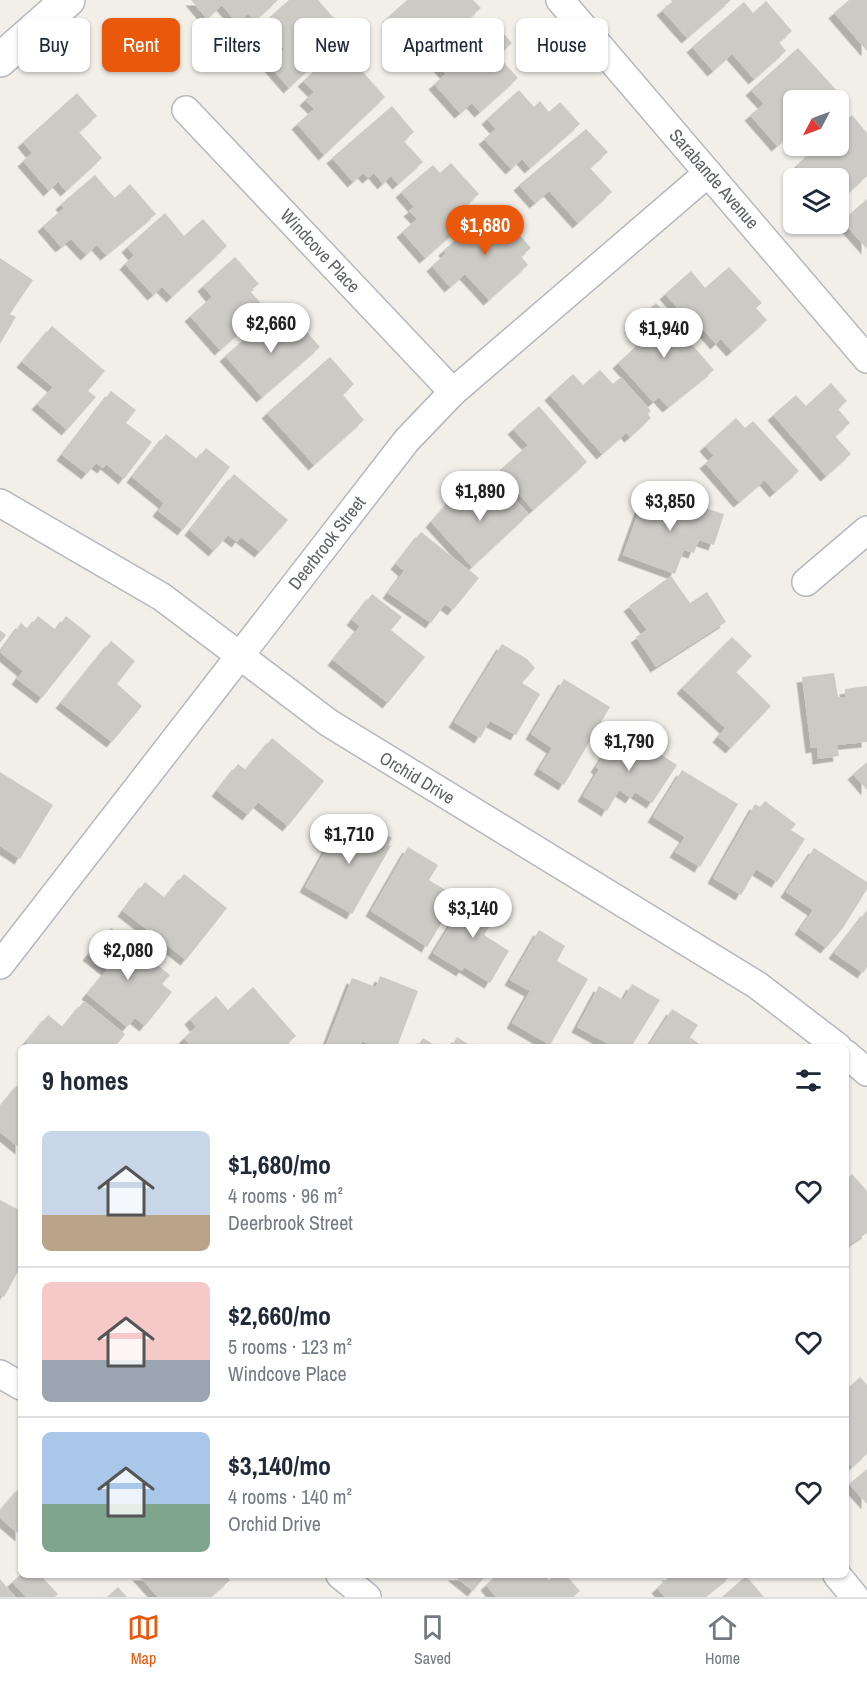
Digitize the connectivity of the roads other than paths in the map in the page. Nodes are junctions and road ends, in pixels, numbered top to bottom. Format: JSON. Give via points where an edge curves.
{"nodes":[{"id":1,"x":68,"y":0,"type":"edge"},
{"id":2,"x":560,"y":0,"type":"edge"},
{"id":3,"x":0,"y":60,"type":"edge"},
{"id":4,"x":186,"y":110,"type":"dead end"},
{"id":5,"x":708,"y":173,"type":"junction"},
{"id":6,"x":867,"y":359,"type":"edge"},
{"id":7,"x":453,"y":392,"type":"junction"},
{"id":8,"x":0,"y":503,"type":"edge"},
{"id":9,"x":867,"y":530,"type":"edge"},
{"id":10,"x":806,"y":582,"type":"dead end"},
{"id":11,"x":240,"y":655,"type":"junction"},
{"id":12,"x":3,"y":957,"type":"edge"},
{"id":13,"x":834,"y":1044,"type":"edge"},
{"id":14,"x":849,"y":1057,"type":"edge"},
{"id":15,"x":867,"y":1072,"type":"edge"},
{"id":16,"x":839,"y":1578,"type":"edge"},
{"id":17,"x":855,"y":1597,"type":"edge"}],
"edges":[{"from":1,"to":3,"type":"street"},
{"from":2,"to":5,"type":"street","name":"Sarabande Avenue"},
{"from":4,"to":7,"type":"street","name":"Windcove Place"},
{"from":5,"to":6,"type":"street","name":"Sarabande Avenue"},
{"from":5,"to":7,"type":"street","name":"Deerbrook Street"},
{"from":7,"to":11,"type":"street","name":"Deerbrook Street","via":[[407,440]]},
{"from":8,"to":11,"type":"street","name":"Orchid Drive","via":[[162,597]]},
{"from":9,"to":10,"type":"street"},
{"from":11,"to":12,"type":"street","name":"Deerbrook Street"},
{"from":11,"to":13,"type":"street","name":"Orchid Drive","via":[[359,742],[757,985]]},
{"from":14,"to":15,"type":"street"},
{"from":16,"to":17,"type":"street"}]}
